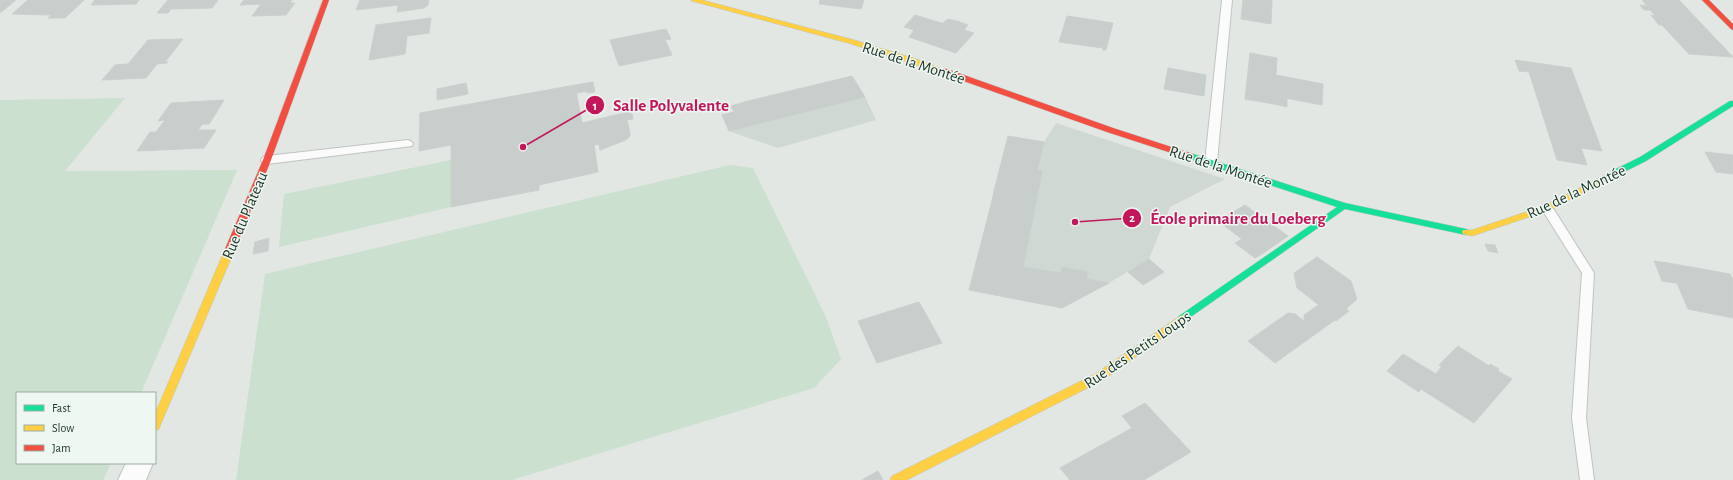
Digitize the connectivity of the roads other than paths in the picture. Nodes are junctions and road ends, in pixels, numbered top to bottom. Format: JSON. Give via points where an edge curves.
{"nodes":[{"id":1,"x":326,"y":0,"type":"edge"},
{"id":2,"x":694,"y":0,"type":"edge"},
{"id":3,"x":1227,"y":0,"type":"edge"},
{"id":4,"x":1705,"y":0,"type":"edge"},
{"id":5,"x":1733,"y":28,"type":"edge"},
{"id":6,"x":1733,"y":103,"type":"edge"},
{"id":7,"x":408,"y":144,"type":"dead end"},
{"id":8,"x":267,"y":160,"type":"junction"},
{"id":9,"x":1211,"y":162,"type":"junction"},
{"id":10,"x":1344,"y":206,"type":"junction"},
{"id":11,"x":1547,"y":208,"type":"junction"},
{"id":12,"x":156,"y":424,"type":"edge"},
{"id":13,"x":140,"y":464,"type":"edge"},
{"id":14,"x":132,"y":480,"type":"edge"},
{"id":15,"x":896,"y":480,"type":"edge"},
{"id":16,"x":1587,"y":480,"type":"edge"}],
"edges":[{"from":1,"to":8,"type":"street","name":"Rue du Plateau"},
{"from":2,"to":9,"type":"street","name":"Rue de la Montée","via":[[904,57],[1110,130]]},
{"from":3,"to":9,"type":"lane"},
{"from":4,"to":5,"type":"street"},
{"from":6,"to":11,"type":"street","name":"Rue de la Montée","via":[[1643,159]]},
{"from":7,"to":8,"type":"lane"},
{"from":8,"to":12,"type":"street","name":"Rue du Plateau"},
{"from":9,"to":10,"type":"street","name":"Rue de la Montée"},
{"from":10,"to":11,"type":"street","name":"Rue de la Montée","via":[[1472,233]]},
{"from":10,"to":15,"type":"street","name":"Rue des Petits Loups","via":[[1099,377]]},
{"from":11,"to":16,"type":"lane","via":[[1588,273],[1579,418]]},
{"from":13,"to":14,"type":"street"}]}
